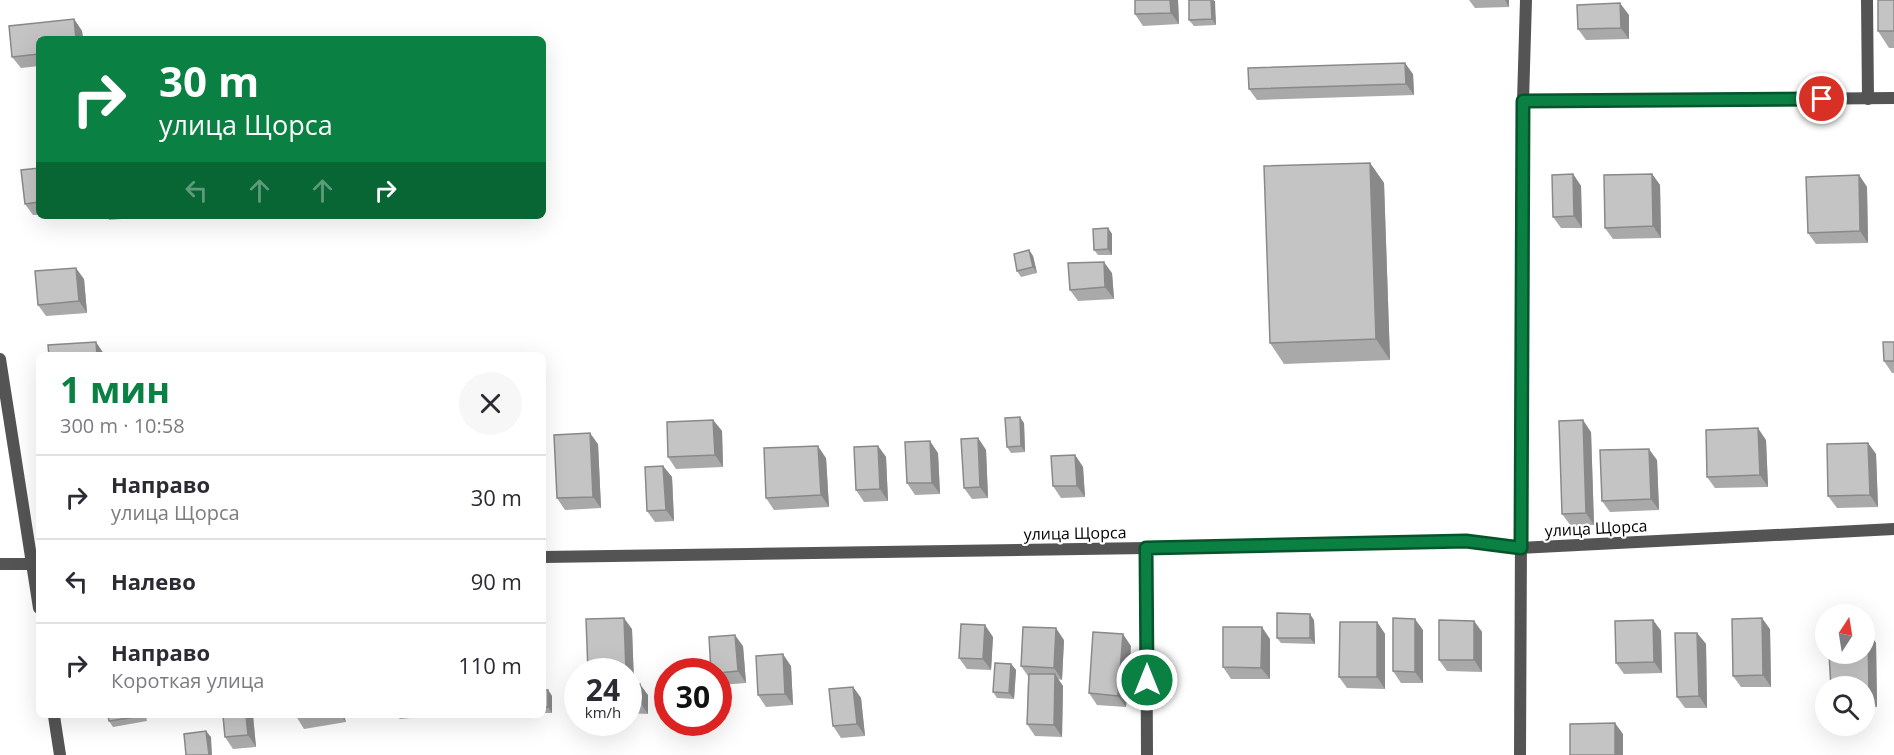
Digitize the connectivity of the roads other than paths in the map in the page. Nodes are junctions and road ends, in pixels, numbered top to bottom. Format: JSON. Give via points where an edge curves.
{"nodes":[{"id":1,"x":1526,"y":0,"type":"edge"},
{"id":2,"x":1867,"y":0,"type":"edge"},
{"id":3,"x":1868,"y":99,"type":"junction"},
{"id":4,"x":1894,"y":99,"type":"edge"},
{"id":5,"x":1523,"y":101,"type":"junction"},
{"id":6,"x":0,"y":359,"type":"edge"},
{"id":7,"x":1894,"y":529,"type":"edge"},
{"id":8,"x":1146,"y":548,"type":"junction"},
{"id":9,"x":1521,"y":548,"type":"junction"},
{"id":10,"x":546,"y":557,"type":"edge"},
{"id":11,"x":0,"y":564,"type":"edge"},
{"id":12,"x":36,"y":564,"type":"edge"},
{"id":13,"x":54,"y":718,"type":"edge"},
{"id":14,"x":60,"y":755,"type":"edge"},
{"id":15,"x":1147,"y":755,"type":"edge"},
{"id":16,"x":1520,"y":755,"type":"edge"}],
"edges":[{"from":1,"to":5,"type":"street"},
{"from":2,"to":3,"type":"street"},
{"from":3,"to":4,"type":"street"},
{"from":3,"to":5,"type":"street"},
{"from":5,"to":9,"type":"street"},
{"from":6,"to":12,"type":"street"},
{"from":7,"to":9,"type":"street","name":"улица Щорса"},
{"from":8,"to":9,"type":"street","name":"улица Щорса","via":[[1466,541]]},
{"from":8,"to":10,"type":"street","name":"улица Щорса"},
{"from":8,"to":15,"type":"street"},
{"from":9,"to":16,"type":"street"},
{"from":11,"to":12,"type":"street"},
{"from":13,"to":14,"type":"street"}]}
